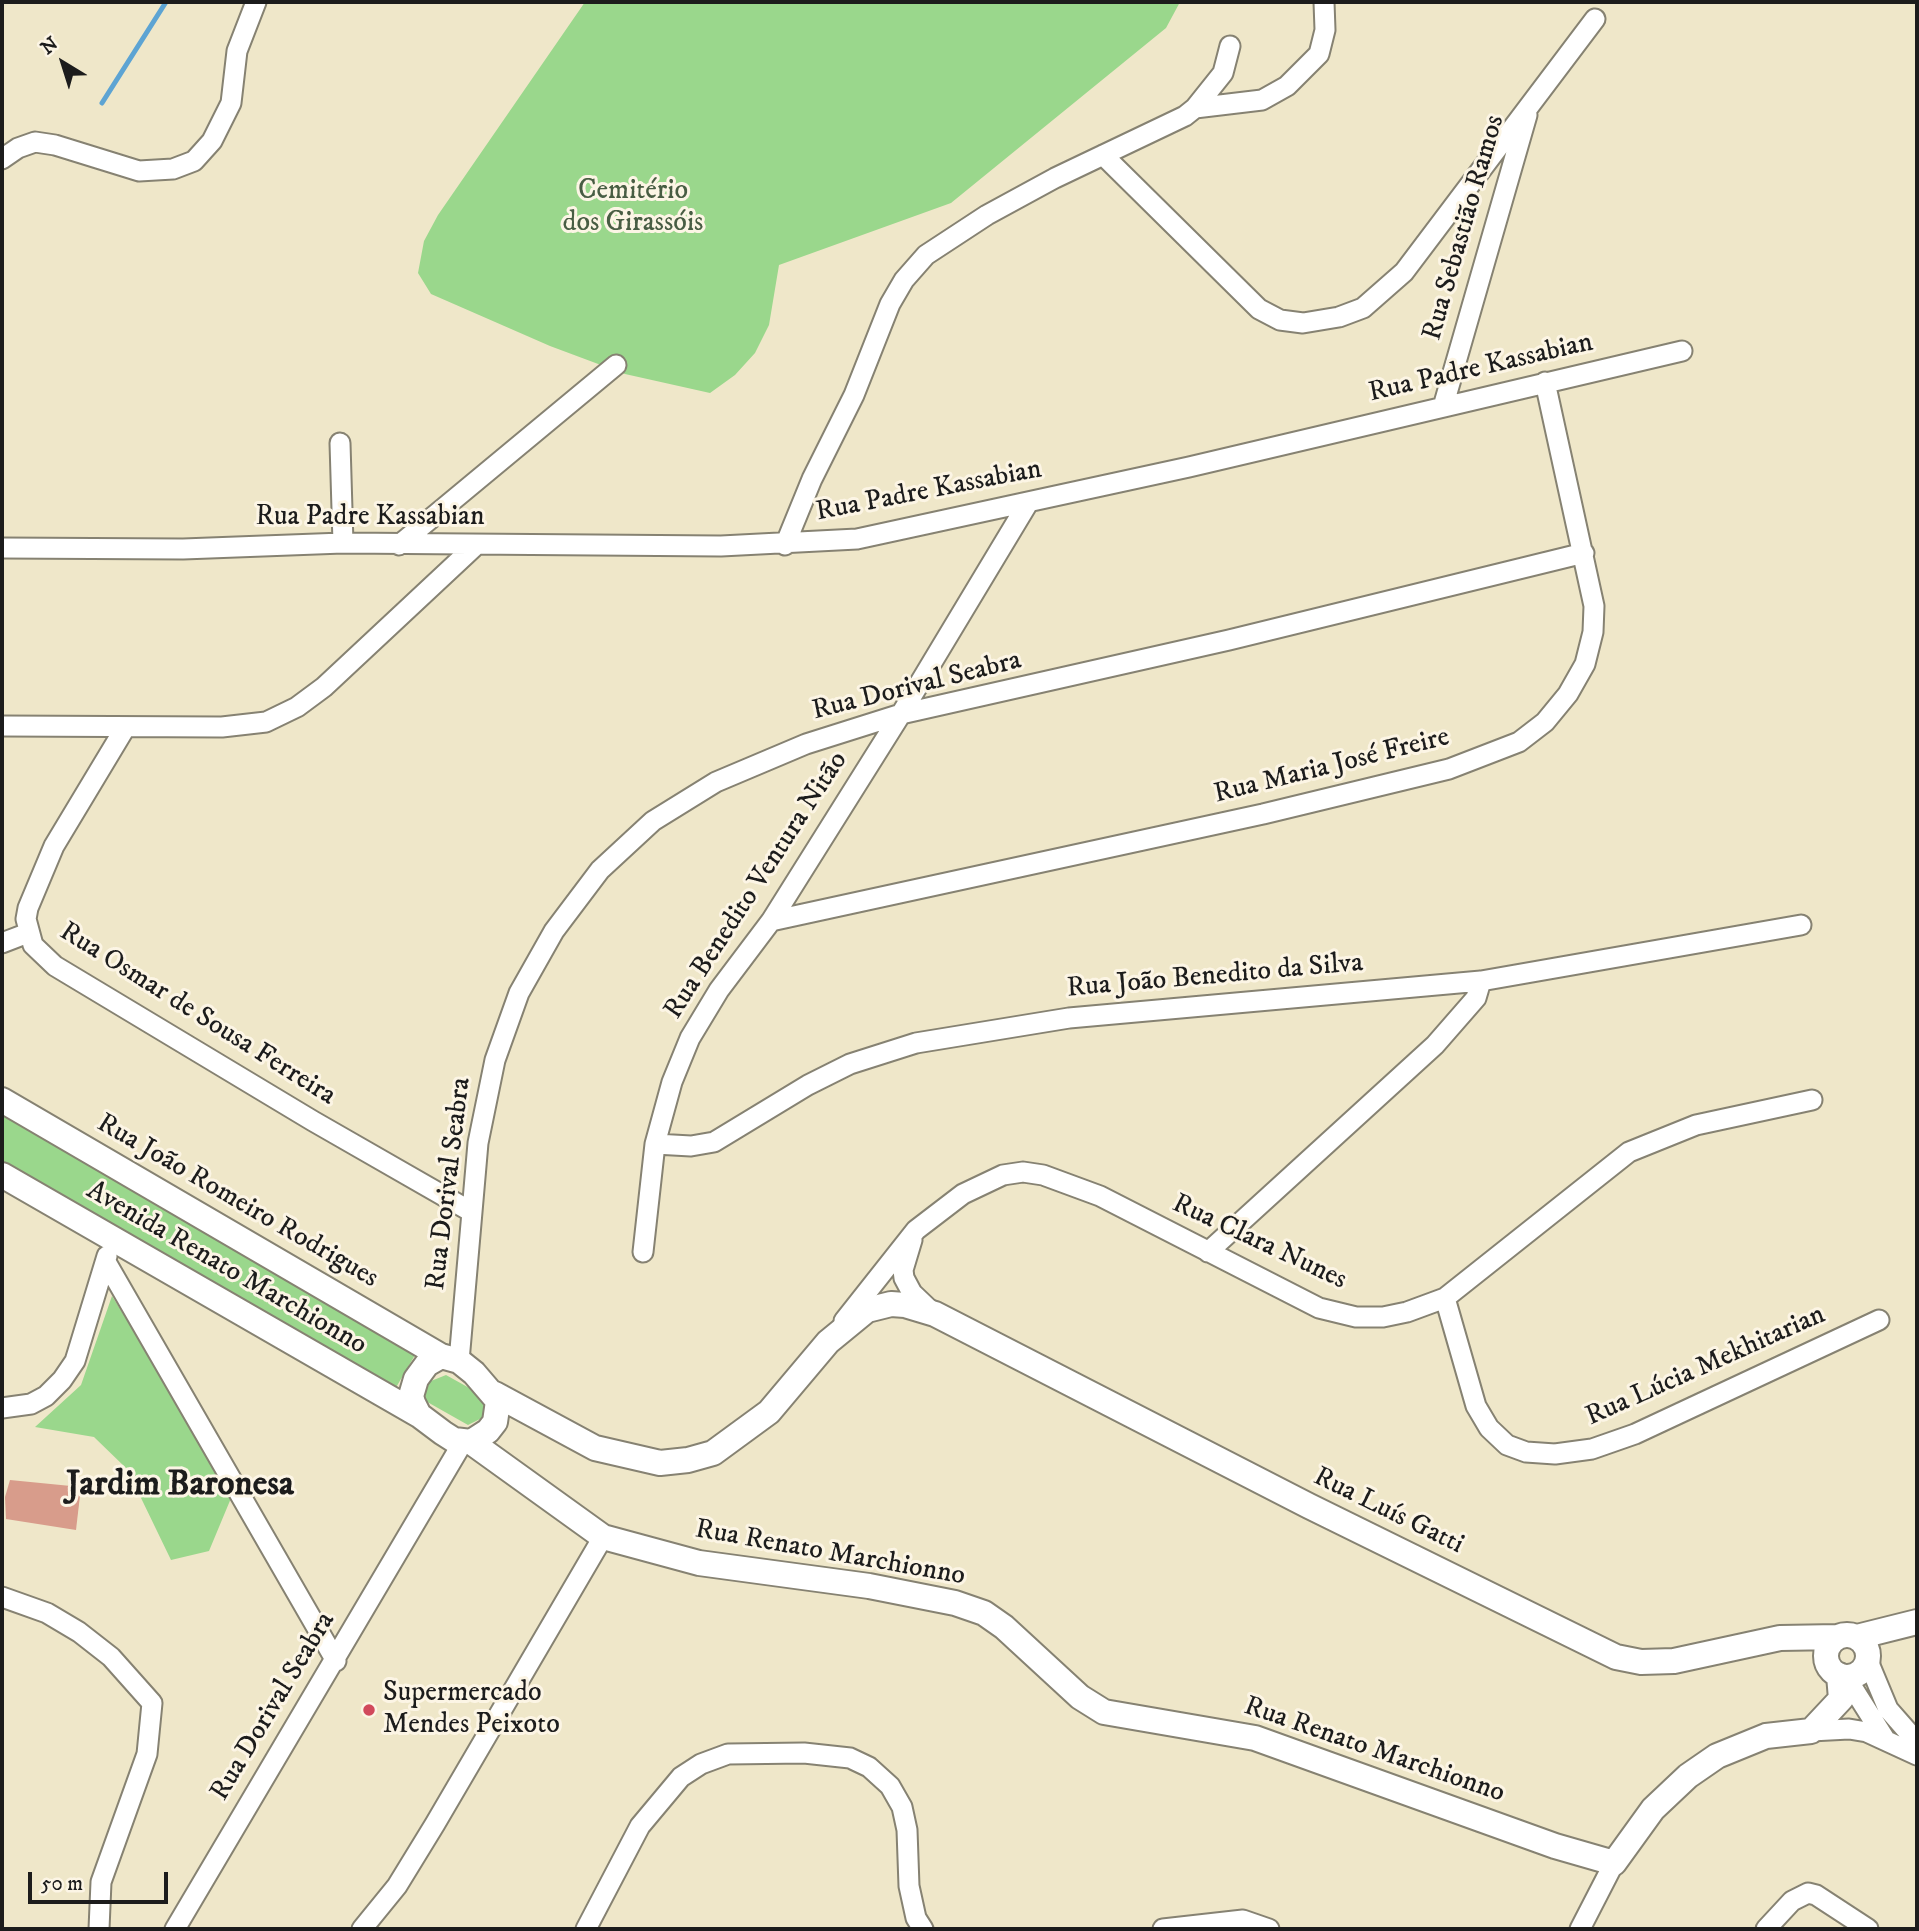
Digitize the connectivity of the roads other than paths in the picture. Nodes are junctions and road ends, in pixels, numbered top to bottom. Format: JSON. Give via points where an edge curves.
{"nodes":[{"id":1,"x":257,"y":2,"type":"edge"},
{"id":2,"x":1324,"y":2,"type":"edge"},
{"id":3,"x":1595,"y":19,"type":"dead end"},
{"id":4,"x":1230,"y":46,"type":"dead end"},
{"id":5,"x":1530,"y":104,"type":"junction"},
{"id":6,"x":1195,"y":108,"type":"junction"},
{"id":7,"x":1103,"y":155,"type":"junction"},
{"id":8,"x":2,"y":159,"type":"edge"},
{"id":9,"x":1682,"y":351,"type":"dead end"},
{"id":10,"x":616,"y":365,"type":"dead end"},
{"id":11,"x":1545,"y":382,"type":"junction"},
{"id":12,"x":1443,"y":407,"type":"junction"},
{"id":13,"x":340,"y":443,"type":"dead end"},
{"id":14,"x":1028,"y":503,"type":"junction"},
{"id":15,"x":343,"y":543,"type":"junction"},
{"id":16,"x":399,"y":545,"type":"junction"},
{"id":17,"x":785,"y":545,"type":"junction"},
{"id":18,"x":475,"y":546,"type":"junction"},
{"id":19,"x":2,"y":548,"type":"edge"},
{"id":20,"x":1584,"y":553,"type":"junction"},
{"id":21,"x":901,"y":714,"type":"junction"},
{"id":22,"x":2,"y":726,"type":"edge"},
{"id":23,"x":125,"y":728,"type":"junction"},
{"id":24,"x":771,"y":921,"type":"junction"},
{"id":25,"x":1801,"y":925,"type":"dead end"},
{"id":26,"x":28,"y":933,"type":"junction"},
{"id":27,"x":2,"y":943,"type":"edge"},
{"id":28,"x":1481,"y":981,"type":"junction"},
{"id":29,"x":2,"y":1100,"type":"edge"},
{"id":30,"x":1812,"y":1100,"type":"dead end"},
{"id":31,"x":655,"y":1144,"type":"junction"},
{"id":32,"x":2,"y":1175,"type":"edge"},
{"id":33,"x":470,"y":1211,"type":"junction"},
{"id":34,"x":916,"y":1230,"type":"junction"},
{"id":35,"x":111,"y":1238,"type":"junction"},
{"id":36,"x":643,"y":1252,"type":"dead end"},
{"id":37,"x":1208,"y":1252,"type":"junction"},
{"id":38,"x":106,"y":1262,"type":"junction"},
{"id":39,"x":1445,"y":1297,"type":"junction"},
{"id":40,"x":934,"y":1314,"type":"junction"},
{"id":41,"x":1879,"y":1320,"type":"dead end"},
{"id":42,"x":828,"y":1342,"type":"junction"},
{"id":43,"x":450,"y":1359,"type":"junction"},
{"id":44,"x":495,"y":1394,"type":"junction"},
{"id":45,"x":2,"y":1408,"type":"edge"},
{"id":46,"x":419,"y":1415,"type":"junction"},
{"id":47,"x":467,"y":1442,"type":"junction"},
{"id":48,"x":603,"y":1537,"type":"junction"},
{"id":49,"x":2,"y":1597,"type":"edge"},
{"id":50,"x":1917,"y":1622,"type":"edge"},
{"id":51,"x":1917,"y":1634,"type":"edge"},
{"id":52,"x":1858,"y":1648,"type":"junction"},
{"id":53,"x":336,"y":1661,"type":"junction"},
{"id":54,"x":1843,"y":1676,"type":"junction"},
{"id":55,"x":1811,"y":1731,"type":"junction"},
{"id":56,"x":1885,"y":1739,"type":"junction"},
{"id":57,"x":1917,"y":1742,"type":"edge"},
{"id":58,"x":1917,"y":1755,"type":"edge"},
{"id":59,"x":1614,"y":1863,"type":"junction"},
{"id":60,"x":99,"y":1929,"type":"edge"},
{"id":61,"x":175,"y":1929,"type":"edge"},
{"id":62,"x":362,"y":1929,"type":"edge"},
{"id":63,"x":586,"y":1929,"type":"edge"},
{"id":64,"x":923,"y":1929,"type":"edge"},
{"id":65,"x":1163,"y":1929,"type":"edge"},
{"id":66,"x":1269,"y":1929,"type":"edge"},
{"id":67,"x":1580,"y":1929,"type":"edge"},
{"id":68,"x":1766,"y":1929,"type":"edge"},
{"id":69,"x":1868,"y":1929,"type":"edge"}],
"edges":[{"from":1,"to":8,"type":"street","via":[[237,51],[231,103],[212,141],[194,161],[173,169],[139,171],[35,142]]},
{"from":2,"to":6,"type":"street","via":[[1325,30],[1319,54],[1287,86],[1262,100]]},
{"from":3,"to":5,"type":"street"},
{"from":4,"to":6,"type":"street","via":[[1223,73]]},
{"from":5,"to":7,"type":"street","via":[[1385,292],[1363,308],[1303,323],[1280,320],[1259,309]]},
{"from":5,"to":12,"type":"street","name":"Rua Sebastião Ramos"},
{"from":6,"to":7,"type":"street"},
{"from":7,"to":17,"type":"street","via":[[950,237],[904,280]]},
{"from":9,"to":11,"type":"street","name":"Rua Padre Kassabian"},
{"from":10,"to":16,"type":"street"},
{"from":11,"to":12,"type":"street","name":"Rua Padre Kassabian"},
{"from":11,"to":20,"type":"street","name":"Rua Maria José Freire"},
{"from":12,"to":14,"type":"street","name":"Rua Padre Kassabian"},
{"from":13,"to":15,"type":"street"},
{"from":14,"to":17,"type":"street","name":"Rua Padre Kassabian","via":[[856,539]]},
{"from":14,"to":21,"type":"street","name":"Rua Benedito Ventura Nitão"},
{"from":15,"to":16,"type":"street","name":"Rua Padre Kassabian"},
{"from":15,"to":19,"type":"street","name":"Rua Padre Kassabian","via":[[183,549]]},
{"from":16,"to":18,"type":"street","name":"Rua Padre Kassabian"},
{"from":17,"to":18,"type":"street","name":"Rua Padre Kassabian"},
{"from":18,"to":23,"type":"street","via":[[297,708],[265,722]]},
{"from":20,"to":21,"type":"street","name":"Rua Dorival Seabra"},
{"from":20,"to":24,"type":"street","name":"Rua Maria José Freire","via":[[1594,606],[1585,664],[1569,694],[1545,722],[1519,742],[1485,757],[1262,814]]},
{"from":21,"to":24,"type":"street","name":"Rua Benedito Ventura Nitão"},
{"from":21,"to":33,"type":"street","name":"Rua Dorival Seabra","via":[[806,744],[716,782],[653,821],[600,870],[554,931],[519,993],[495,1060]]},
{"from":22,"to":23,"type":"street"},
{"from":23,"to":26,"type":"street","name":"Rua Osmar de Sousa Ferreira","via":[[54,846],[28,908]]},
{"from":24,"to":31,"type":"street","name":"Rua Benedito Ventura Nitão","via":[[690,1038]]},
{"from":25,"to":28,"type":"street","name":"Rua João Benedito da Silva"},
{"from":26,"to":27,"type":"street"},
{"from":26,"to":33,"type":"street","name":"Rua Osmar de Sousa Ferreira","via":[[42,956],[55,966]]},
{"from":28,"to":31,"type":"street","name":"Rua João Benedito da Silva","via":[[1069,1018],[916,1043],[808,1085],[713,1142]]},
{"from":28,"to":37,"type":"street","via":[[1476,998],[1435,1045]]},
{"from":29,"to":43,"type":"street","name":"Rua João Romeiro Rodrigues"},
{"from":30,"to":39,"type":"street","name":"Rua Clara Nunes","via":[[1696,1125],[1629,1152]]},
{"from":31,"to":36,"type":"street","name":"Rua Benedito Ventura Nitão"},
{"from":32,"to":35,"type":"street","name":"Avenida Renato Marchionno"},
{"from":33,"to":43,"type":"street","name":"Rua Dorival Seabra"},
{"from":34,"to":37,"type":"street","name":"Rua Clara Nunes","via":[[963,1194],[1003,1175],[1023,1172],[1100,1196]]},
{"from":34,"to":40,"type":"street","name":"Rua Luís Gatti","via":[[904,1278]]},
{"from":34,"to":42,"type":"street","name":"Rua Clara Nunes"},
{"from":35,"to":38,"type":"street"},
{"from":35,"to":46,"type":"street","name":"Avenida Renato Marchionno"},
{"from":37,"to":39,"type":"street","name":"Rua Clara Nunes","via":[[1335,1313],[1383,1317]]},
{"from":38,"to":45,"type":"street","via":[[75,1361],[62,1380],[31,1404]]},
{"from":38,"to":53,"type":"street"},
{"from":39,"to":41,"type":"street","name":"Rua Lúcia Mekhitarian","via":[[1476,1406],[1489,1428],[1507,1446],[1555,1454],[1592,1449],[1635,1434]]},
{"from":40,"to":42,"type":"street","name":"Rua Luís Gatti","via":[[905,1305],[879,1306],[867,1310]]},
{"from":40,"to":52,"type":"street","name":"Rua Luís Gatti","via":[[1616,1657],[1674,1661],[1780,1638]]},
{"from":42,"to":44,"type":"street","name":"Rua Luís Gatti","via":[[769,1412],[713,1453],[688,1460],[660,1463],[595,1448]]},
{"from":43,"to":44,"type":"street"},
{"from":43,"to":46,"type":"street","via":[[427,1364],[416,1379],[411,1396]]},
{"from":44,"to":47,"type":"street","via":[[495,1422],[488,1432]]},
{"from":46,"to":47,"type":"street","via":[[443,1433]]},
{"from":47,"to":48,"type":"street","name":"Rua Renato Marchionno"},
{"from":47,"to":53,"type":"street","name":"Rua Dorival Seabra"},
{"from":48,"to":59,"type":"street","name":"Rua Renato Marchionno","via":[[699,1563],[955,1602],[1004,1627],[1080,1697],[1104,1712],[1255,1738]]},
{"from":48,"to":62,"type":"street","via":[[397,1886]]},
{"from":49,"to":60,"type":"street","via":[[47,1613],[79,1632],[111,1657],[152,1703],[147,1754],[101,1882]]},
{"from":50,"to":52,"type":"street","name":"Rua Luís Gatti"},
{"from":51,"to":52,"type":"street","name":"Rua Luís Gatti"},
{"from":52,"to":54,"type":"street","via":[[1860,1672]]},
{"from":52,"to":54,"type":"street","via":[[1828,1647],[1826,1660]]},
{"from":52,"to":57,"type":"street","via":[[1888,1709]]},
{"from":53,"to":61,"type":"street","name":"Rua Dorival Seabra"},
{"from":54,"to":55,"type":"street","via":[[1841,1699]]},
{"from":54,"to":56,"type":"street"},
{"from":55,"to":56,"type":"street","via":[[1849,1729]]},
{"from":55,"to":59,"type":"street","via":[[1766,1736],[1717,1756],[1653,1809]]},
{"from":56,"to":58,"type":"street"},
{"from":59,"to":67,"type":"street"},
{"from":63,"to":64,"type":"street","via":[[640,1826],[681,1777],[728,1754],[804,1753],[850,1758],[890,1786],[902,1807],[909,1886]]},
{"from":65,"to":66,"type":"street","via":[[1243,1920]]},
{"from":68,"to":69,"type":"street","via":[[1792,1901],[1808,1893]]}]}
